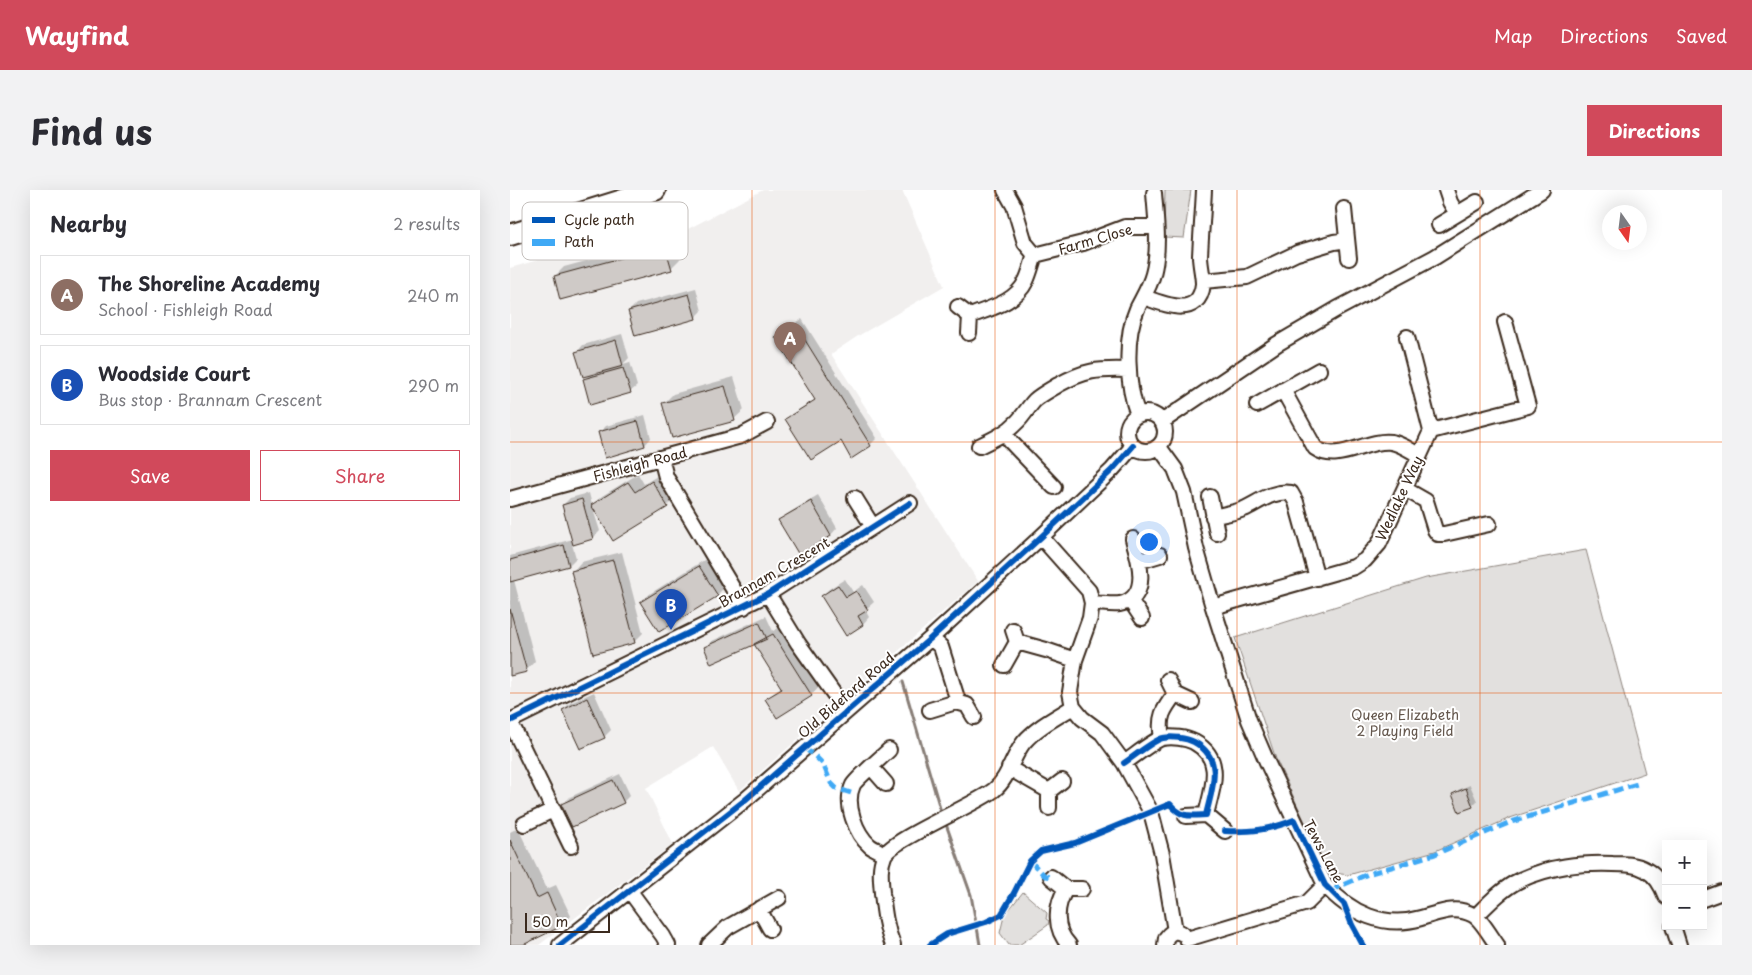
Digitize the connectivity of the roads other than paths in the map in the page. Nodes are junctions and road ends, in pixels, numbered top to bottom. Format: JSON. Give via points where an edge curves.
{"nodes":[{"id":1,"x":655,"y":190,"type":"edge"},
{"id":2,"x":1005,"y":190,"type":"edge"},
{"id":3,"x":1204,"y":190,"type":"edge"},
{"id":4,"x":1446,"y":190,"type":"edge"},
{"id":5,"x":1542,"y":190,"type":"edge"},
{"id":6,"x":1154,"y":192,"type":"dead end"},
{"id":7,"x":616,"y":202,"type":"edge"},
{"id":8,"x":1477,"y":202,"type":"dead end"},
{"id":9,"x":1344,"y":209,"type":"dead end"},
{"id":10,"x":1457,"y":214,"type":"junction"},
{"id":11,"x":1439,"y":224,"type":"dead end"},
{"id":12,"x":1156,"y":227,"type":"junction"},
{"id":13,"x":522,"y":231,"type":"edge"},
{"id":14,"x":510,"y":235,"type":"edge"},
{"id":15,"x":1347,"y":240,"type":"junction"},
{"id":16,"x":1035,"y":255,"type":"junction"},
{"id":17,"x":1349,"y":258,"type":"dead end"},
{"id":18,"x":1203,"y":282,"type":"junction"},
{"id":19,"x":1144,"y":297,"type":"junction"},
{"id":20,"x":958,"y":307,"type":"dead end"},
{"id":21,"x":970,"y":316,"type":"junction"},
{"id":22,"x":1505,"y":322,"type":"dead end"},
{"id":23,"x":969,"y":333,"type":"dead end"},
{"id":24,"x":1407,"y":337,"type":"dead end"},
{"id":25,"x":1128,"y":370,"type":"junction"},
{"id":26,"x":1319,"y":370,"type":"dead end"},
{"id":27,"x":1283,"y":390,"type":"junction"},
{"id":28,"x":1257,"y":405,"type":"dead end"},
{"id":29,"x":1138,"y":415,"type":"junction"},
{"id":30,"x":1162,"y":421,"type":"junction"},
{"id":31,"x":767,"y":422,"type":"dead end"},
{"id":32,"x":1431,"y":431,"type":"junction"},
{"id":33,"x":1005,"y":433,"type":"junction"},
{"id":34,"x":979,"y":446,"type":"dead end"},
{"id":35,"x":1133,"y":446,"type":"junction"},
{"id":36,"x":1159,"y":447,"type":"junction"},
{"id":37,"x":1419,"y":455,"type":"junction"},
{"id":38,"x":660,"y":458,"type":"junction"},
{"id":39,"x":1054,"y":487,"type":"dead end"},
{"id":40,"x":1405,"y":489,"type":"junction"},
{"id":41,"x":1210,"y":497,"type":"dead end"},
{"id":42,"x":855,"y":498,"type":"dead end"},
{"id":43,"x":510,"y":499,"type":"edge"},
{"id":44,"x":910,"y":503,"type":"dead end"},
{"id":45,"x":1213,"y":517,"type":"junction"},
{"id":46,"x":1489,"y":524,"type":"dead end"},
{"id":47,"x":873,"y":527,"type":"junction"},
{"id":48,"x":1217,"y":533,"type":"dead end"},
{"id":49,"x":1041,"y":537,"type":"junction"},
{"id":50,"x":1133,"y":539,"type":"dead end"},
{"id":51,"x":1160,"y":555,"type":"dead end"},
{"id":52,"x":1140,"y":562,"type":"junction"},
{"id":53,"x":1317,"y":578,"type":"junction"},
{"id":54,"x":768,"y":594,"type":"junction"},
{"id":55,"x":1130,"y":600,"type":"junction"},
{"id":56,"x":1092,"y":603,"type":"junction"},
{"id":57,"x":744,"y":607,"type":"junction"},
{"id":58,"x":1213,"y":607,"type":"junction"},
{"id":59,"x":1142,"y":618,"type":"dead end"},
{"id":60,"x":931,"y":638,"type":"junction"},
{"id":61,"x":1075,"y":660,"type":"junction"},
{"id":62,"x":1004,"y":665,"type":"dead end"},
{"id":63,"x":1168,"y":680,"type":"dead end"},
{"id":64,"x":1175,"y":694,"type":"junction"},
{"id":65,"x":956,"y":702,"type":"junction"},
{"id":66,"x":1192,"y":702,"type":"dead end"},
{"id":67,"x":1073,"y":707,"type":"junction"},
{"id":68,"x":930,"y":710,"type":"dead end"},
{"id":69,"x":846,"y":711,"type":"junction"},
{"id":70,"x":974,"y":717,"type":"dead end"},
{"id":71,"x":510,"y":721,"type":"edge"},
{"id":72,"x":1162,"y":738,"type":"junction"},
{"id":73,"x":889,"y":750,"type":"dead end"},
{"id":74,"x":1124,"y":763,"type":"junction"},
{"id":75,"x":871,"y":767,"type":"junction"},
{"id":76,"x":1009,"y":768,"type":"junction"},
{"id":77,"x":1062,"y":782,"type":"dead end"},
{"id":78,"x":886,"y":784,"type":"dead end"},
{"id":79,"x":1049,"y":791,"type":"junction"},
{"id":80,"x":1049,"y":808,"type":"dead end"},
{"id":81,"x":553,"y":810,"type":"junction"},
{"id":82,"x":1206,"y":815,"type":"junction"},
{"id":83,"x":1186,"y":816,"type":"dead end"},
{"id":84,"x":524,"y":824,"type":"dead end"},
{"id":85,"x":1225,"y":831,"type":"dead end"},
{"id":86,"x":571,"y":846,"type":"dead end"},
{"id":87,"x":884,"y":854,"type":"junction"},
{"id":88,"x":1052,"y":878,"type":"dead end"},
{"id":89,"x":1325,"y":886,"type":"junction"},
{"id":90,"x":1662,"y":887,"type":"edge"},
{"id":91,"x":1066,"y":889,"type":"junction"},
{"id":92,"x":1082,"y":889,"type":"dead end"},
{"id":93,"x":629,"y":890,"type":"junction"},
{"id":94,"x":1722,"y":892,"type":"edge"},
{"id":95,"x":779,"y":898,"type":"dead end"},
{"id":96,"x":1707,"y":898,"type":"edge"},
{"id":97,"x":759,"y":910,"type":"junction"},
{"id":98,"x":1476,"y":916,"type":"junction"},
{"id":99,"x":770,"y":929,"type":"dead end"},
{"id":100,"x":1674,"y":930,"type":"edge"},
{"id":101,"x":1175,"y":931,"type":"junction"},
{"id":102,"x":1187,"y":942,"type":"edge"},
{"id":103,"x":1163,"y":944,"type":"edge"},
{"id":104,"x":560,"y":945,"type":"edge"},
{"id":105,"x":668,"y":945,"type":"edge"},
{"id":106,"x":709,"y":945,"type":"edge"},
{"id":107,"x":893,"y":945,"type":"edge"},
{"id":108,"x":1069,"y":945,"type":"edge"},
{"id":109,"x":1497,"y":945,"type":"edge"},
{"id":110,"x":1679,"y":945,"type":"edge"}],
"edges":[{"from":1,"to":7,"type":"highway"},
{"from":2,"to":16,"type":"street","via":[[1014,206],[1024,243]]},
{"from":3,"to":18,"type":"street","via":[[1200,260]]},
{"from":4,"to":10,"type":"street"},
{"from":5,"to":30,"type":"street","via":[[1435,257],[1337,308],[1277,344]]},
{"from":6,"to":12,"type":"street"},
{"from":8,"to":10,"type":"street"},
{"from":9,"to":15,"type":"street"},
{"from":10,"to":11,"type":"street"},
{"from":12,"to":16,"type":"street","name":"Farm Close","via":[[1125,227],[1083,243]]},
{"from":12,"to":19,"type":"street","via":[[1154,268]]},
{"from":13,"to":14,"type":"highway"},
{"from":15,"to":17,"type":"street"},
{"from":15,"to":18,"type":"street","via":[[1297,253],[1247,277]]},
{"from":16,"to":21,"type":"street","via":[[1026,281],[1013,296],[1004,303]]},
{"from":18,"to":19,"type":"street","via":[[1197,300],[1184,307],[1175,308]]},
{"from":19,"to":25,"type":"street","via":[[1132,327]]},
{"from":20,"to":21,"type":"street"},
{"from":21,"to":23,"type":"street"},
{"from":22,"to":32,"type":"street","via":[[1528,406]]},
{"from":24,"to":32,"type":"street"},
{"from":25,"to":29,"type":"street","via":[[1131,398]]},
{"from":25,"to":33,"type":"street","via":[[1105,369],[1077,375],[1034,401]]},
{"from":26,"to":27,"type":"street"},
{"from":27,"to":28,"type":"street"},
{"from":27,"to":37,"type":"street","via":[[1315,448],[1322,452],[1336,454],[1393,442]]},
{"from":29,"to":30,"type":"street","via":[[1152,414]]},
{"from":29,"to":35,"type":"street","via":[[1131,420],[1127,433]]},
{"from":30,"to":36,"type":"street","via":[[1166,437]]},
{"from":31,"to":38,"type":"street","name":"Fishleigh Road","via":[[741,436]]},
{"from":32,"to":37,"type":"street","name":"Wedlake Way"},
{"from":33,"to":34,"type":"street"},
{"from":33,"to":39,"type":"street"},
{"from":35,"to":36,"type":"street","via":[[1145,452]]},
{"from":35,"to":49,"type":"street","name":"Old Bideford Road"},
{"from":36,"to":58,"type":"street","name":"Tews Lane","via":[[1175,470],[1184,492]]},
{"from":37,"to":40,"type":"street","name":"Wedlake Way"},
{"from":38,"to":43,"type":"street","name":"Fishleigh Road"},
{"from":38,"to":57,"type":"street","via":[[666,477]]},
{"from":40,"to":46,"type":"street","via":[[1426,501],[1438,534]]},
{"from":40,"to":53,"type":"street","name":"Wedlake Way","via":[[1372,553],[1354,567]]},
{"from":41,"to":45,"type":"street"},
{"from":42,"to":47,"type":"street"},
{"from":44,"to":47,"type":"street","name":"Brannam Crescent"},
{"from":45,"to":48,"type":"street"},
{"from":45,"to":53,"type":"street","via":[[1243,509],[1263,498],[1291,493]]},
{"from":47,"to":54,"type":"street","name":"Brannam Crescent"},
{"from":49,"to":56,"type":"street","via":[[1089,591]]},
{"from":49,"to":60,"type":"street","name":"Old Bideford Road"},
{"from":50,"to":52,"type":"street"},
{"from":51,"to":52,"type":"street"},
{"from":52,"to":55,"type":"street","via":[[1139,589]]},
{"from":53,"to":58,"type":"street","name":"Wedlake Way"},
{"from":54,"to":57,"type":"street","name":"Brannam Crescent"},
{"from":54,"to":69,"type":"street"},
{"from":55,"to":56,"type":"street","via":[[1120,604]]},
{"from":55,"to":59,"type":"street"},
{"from":56,"to":61,"type":"street"},
{"from":57,"to":71,"type":"street","name":"Brannam Crescent"},
{"from":58,"to":89,"type":"street","name":"Tews Lane","via":[[1249,720]]},
{"from":60,"to":65,"type":"street","via":[[941,647]]},
{"from":60,"to":69,"type":"street","name":"Old Bideford Road"},
{"from":61,"to":62,"type":"street","via":[[1015,636]]},
{"from":61,"to":67,"type":"street","via":[[1070,692]]},
{"from":63,"to":64,"type":"street"},
{"from":64,"to":66,"type":"street"},
{"from":64,"to":72,"type":"street","via":[[1159,724]]},
{"from":65,"to":68,"type":"street"},
{"from":65,"to":70,"type":"street","via":[[967,705]]},
{"from":67,"to":74,"type":"street","via":[[1102,733]]},
{"from":67,"to":76,"type":"street","via":[[1025,741]]},
{"from":69,"to":93,"type":"street","name":"Old Bideford Road","via":[[745,800]]},
{"from":71,"to":81,"type":"street"},
{"from":72,"to":74,"type":"street"},
{"from":72,"to":82,"type":"street","via":[[1185,738],[1207,752],[1213,763],[1214,780]]},
{"from":73,"to":75,"type":"street"},
{"from":74,"to":101,"type":"street","via":[[1151,812],[1164,862]]},
{"from":75,"to":78,"type":"street"},
{"from":75,"to":87,"type":"street","via":[[853,784],[849,798],[851,812],[858,830],[870,846]]},
{"from":76,"to":79,"type":"street"},
{"from":76,"to":87,"type":"street","via":[[994,790],[895,843]]},
{"from":77,"to":79,"type":"street"},
{"from":79,"to":80,"type":"street"},
{"from":81,"to":84,"type":"street"},
{"from":81,"to":86,"type":"street"},
{"from":82,"to":83,"type":"street"},
{"from":82,"to":85,"type":"street"},
{"from":87,"to":107,"type":"street","via":[[880,870],[882,895],[887,930]]},
{"from":88,"to":91,"type":"street"},
{"from":89,"to":98,"type":"street","name":"Tews Lane","via":[[1344,904],[1368,917],[1409,921],[1454,909]]},
{"from":89,"to":102,"type":"street","via":[[1307,904]]},
{"from":90,"to":98,"type":"street","via":[[1656,878],[1639,866],[1583,863],[1520,880]]},
{"from":91,"to":92,"type":"street"},
{"from":91,"to":108,"type":"street","via":[[1057,907],[1057,916]]},
{"from":93,"to":104,"type":"street","name":"Old Bideford Road"},
{"from":93,"to":105,"type":"street"},
{"from":94,"to":96,"type":"street"},
{"from":95,"to":97,"type":"street"},
{"from":97,"to":99,"type":"street"},
{"from":97,"to":106,"type":"street","via":[[728,927]]},
{"from":98,"to":109,"type":"street"},
{"from":100,"to":110,"type":"street"},
{"from":101,"to":102,"type":"street","via":[[1184,934]]},
{"from":101,"to":103,"type":"street","via":[[1168,934]]}]}
